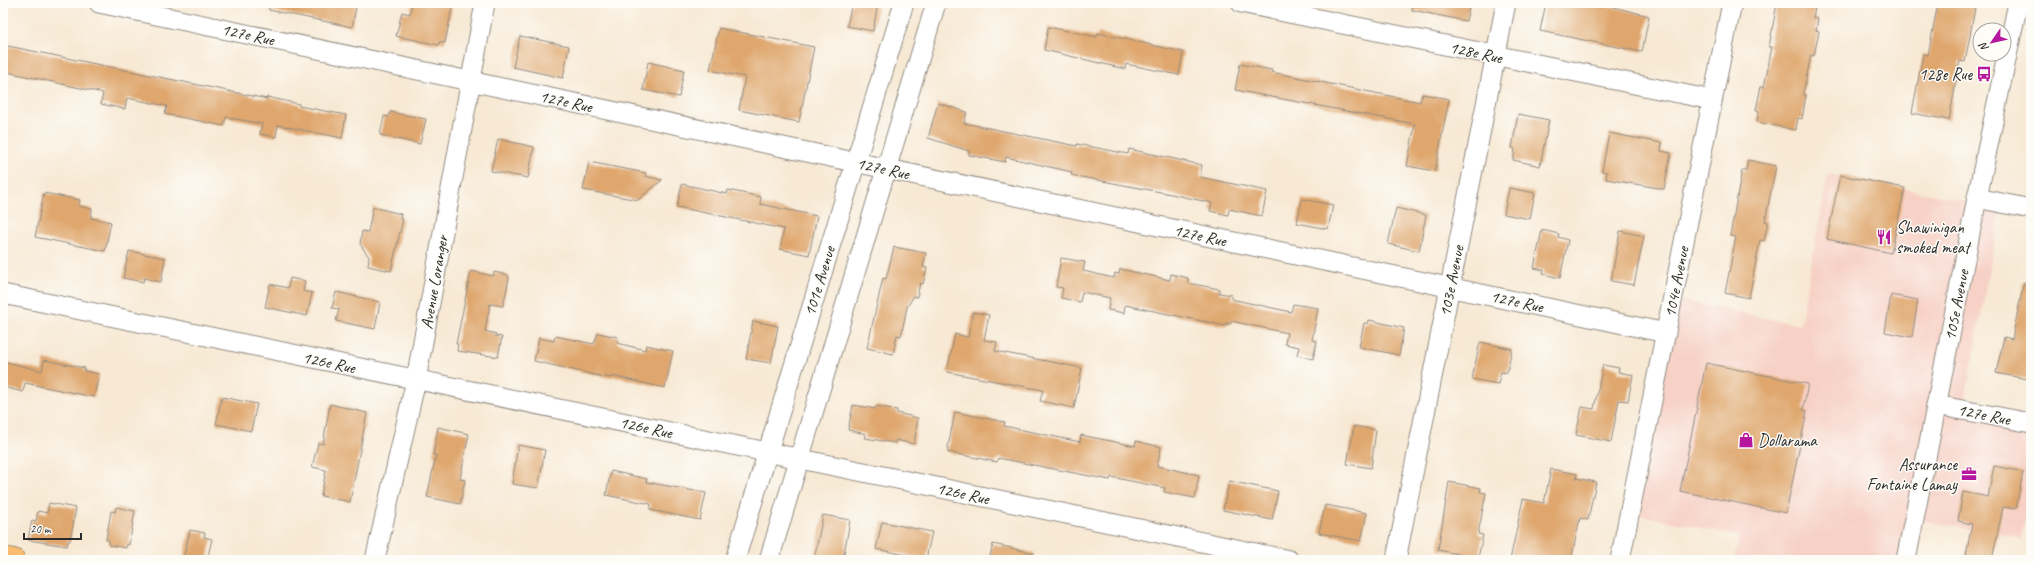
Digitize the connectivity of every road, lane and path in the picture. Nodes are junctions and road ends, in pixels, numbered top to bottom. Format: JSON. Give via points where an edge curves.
{"nodes":[{"id":1,"x":99,"y":3,"type":"edge"},
{"id":2,"x":485,"y":3,"type":"edge"},
{"id":3,"x":904,"y":3,"type":"edge"},
{"id":4,"x":936,"y":3,"type":"edge"},
{"id":5,"x":1241,"y":3,"type":"edge"},
{"id":6,"x":1506,"y":3,"type":"edge"},
{"id":7,"x":1732,"y":3,"type":"edge"},
{"id":8,"x":2018,"y":3,"type":"edge"},
{"id":9,"x":1496,"y":56,"type":"junction"},
{"id":10,"x":470,"y":81,"type":"junction"},
{"id":11,"x":1712,"y":100,"type":"junction"},
{"id":12,"x":856,"y":162,"type":"junction"},
{"id":13,"x":886,"y":169,"type":"junction"},
{"id":14,"x":1977,"y":198,"type":"junction"},
{"id":15,"x":2031,"y":209,"type":"edge"},
{"id":16,"x":1450,"y":287,"type":"junction"},
{"id":17,"x":3,"y":294,"type":"edge"},
{"id":18,"x":1666,"y":333,"type":"junction"},
{"id":19,"x":416,"y":380,"type":"junction"},
{"id":20,"x":1936,"y":405,"type":"junction"},
{"id":21,"x":2031,"y":423,"type":"edge"},
{"id":22,"x":767,"y":452,"type":"junction"},
{"id":23,"x":799,"y":459,"type":"junction"},
{"id":24,"x":3,"y":558,"type":"edge"},
{"id":25,"x":14,"y":560,"type":"edge"},
{"id":26,"x":375,"y":560,"type":"edge"},
{"id":27,"x":735,"y":560,"type":"edge"},
{"id":28,"x":768,"y":560,"type":"edge"},
{"id":29,"x":1289,"y":560,"type":"edge"},
{"id":30,"x":1396,"y":560,"type":"edge"},
{"id":31,"x":1620,"y":560,"type":"edge"},
{"id":32,"x":1906,"y":560,"type":"edge"}],
"edges":[{"from":1,"to":10,"type":"street","name":"127e Rue"},
{"from":2,"to":10,"type":"street","name":"Avenue Loranger"},
{"from":3,"to":12,"type":"street","name":"101e Avenue"},
{"from":4,"to":13,"type":"street","name":"101e Avenue"},
{"from":5,"to":9,"type":"street","name":"128e Rue"},
{"from":6,"to":9,"type":"street","name":"103e Avenue"},
{"from":7,"to":11,"type":"street","name":"104e Avenue"},
{"from":8,"to":14,"type":"street","name":"105e Avenue"},
{"from":9,"to":11,"type":"street","name":"128e Rue"},
{"from":9,"to":16,"type":"street","name":"103e Avenue"},
{"from":10,"to":12,"type":"street","name":"127e Rue"},
{"from":10,"to":19,"type":"street","name":"Avenue Loranger"},
{"from":11,"to":18,"type":"street","name":"104e Avenue"},
{"from":12,"to":13,"type":"street","name":"127e Rue"},
{"from":12,"to":22,"type":"street","name":"101e Avenue"},
{"from":13,"to":16,"type":"street","name":"127e Rue"},
{"from":13,"to":23,"type":"street","name":"101e Avenue"},
{"from":14,"to":15,"type":"street"},
{"from":14,"to":20,"type":"street","name":"105e Avenue"},
{"from":16,"to":18,"type":"street","name":"127e Rue"},
{"from":16,"to":30,"type":"street","name":"103e Avenue"},
{"from":17,"to":19,"type":"street","name":"126e Rue"},
{"from":18,"to":31,"type":"street","name":"104e Avenue"},
{"from":19,"to":22,"type":"street","name":"126e Rue"},
{"from":19,"to":26,"type":"street","name":"Avenue Loranger"},
{"from":20,"to":21,"type":"street","name":"127e Rue"},
{"from":20,"to":32,"type":"street","name":"105e Avenue"},
{"from":22,"to":23,"type":"street","name":"126e Rue"},
{"from":22,"to":27,"type":"street","name":"101e Avenue"},
{"from":23,"to":28,"type":"street","name":"101e Avenue"},
{"from":23,"to":29,"type":"street","name":"126e Rue"},
{"from":24,"to":25,"type":"main road"}]}
